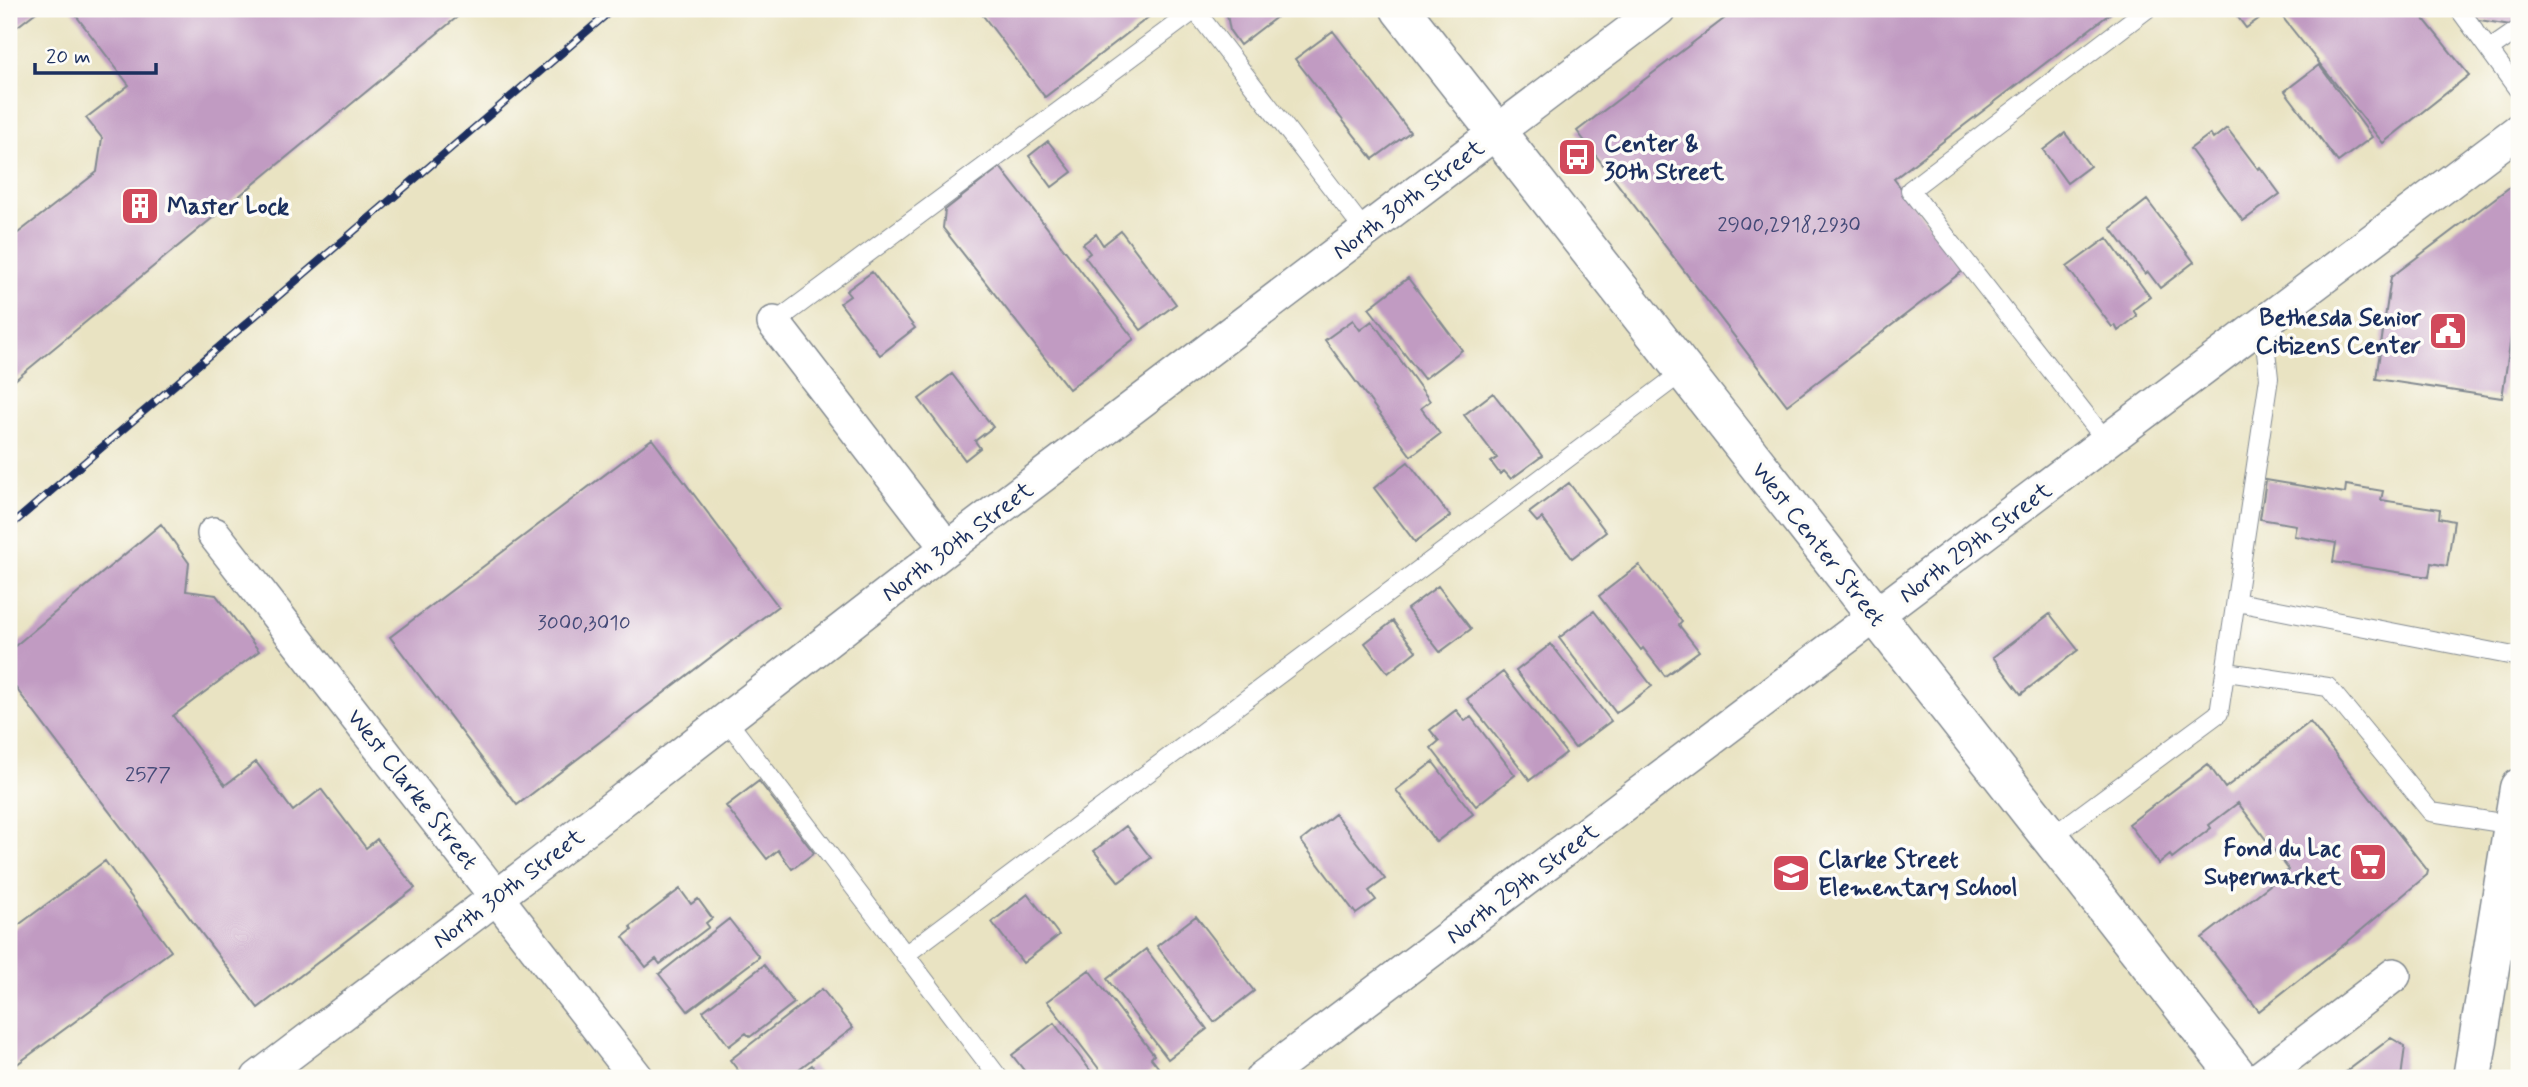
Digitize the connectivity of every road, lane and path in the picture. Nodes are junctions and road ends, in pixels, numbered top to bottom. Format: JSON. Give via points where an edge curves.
{"nodes":[{"id":1,"x":1399,"y":9,"type":"edge"},
{"id":2,"x":1659,"y":9,"type":"edge"},
{"id":3,"x":2147,"y":9,"type":"edge"},
{"id":4,"x":2459,"y":9,"type":"edge"},
{"id":5,"x":2519,"y":29,"type":"edge"},
{"id":6,"x":2489,"y":50,"type":"junction"},
{"id":7,"x":2519,"y":91,"type":"edge"},
{"id":8,"x":2519,"y":130,"type":"edge"},
{"id":9,"x":1496,"y":132,"type":"junction"},
{"id":10,"x":1365,"y":231,"type":"junction"},
{"id":11,"x":774,"y":323,"type":"joint"},
{"id":12,"x":2263,"y":324,"type":"junction"},
{"id":13,"x":1684,"y":371,"type":"junction"},
{"id":14,"x":2107,"y":442,"type":"junction"},
{"id":15,"x":214,"y":534,"type":"dead end"},
{"id":16,"x":947,"y":548,"type":"junction"},
{"id":17,"x":2237,"y":601,"type":"junction"},
{"id":18,"x":1876,"y":617,"type":"junction"},
{"id":19,"x":2519,"y":657,"type":"edge"},
{"id":20,"x":2227,"y":672,"type":"junction"},
{"id":21,"x":726,"y":719,"type":"junction"},
{"id":22,"x":2519,"y":788,"type":"edge"},
{"id":23,"x":2514,"y":825,"type":"junction"},
{"id":24,"x":2050,"y":838,"type":"junction"},
{"id":25,"x":2512,"y":885,"type":"edge"},
{"id":26,"x":497,"y":897,"type":"junction"},
{"id":27,"x":905,"y":955,"type":"junction"},
{"id":28,"x":2394,"y":975,"type":"dead end"},
{"id":29,"x":258,"y":1078,"type":"edge"},
{"id":30,"x":637,"y":1078,"type":"edge"},
{"id":31,"x":999,"y":1078,"type":"edge"},
{"id":32,"x":1262,"y":1078,"type":"edge"},
{"id":33,"x":2239,"y":1078,"type":"edge"},
{"id":34,"x":2260,"y":1078,"type":"edge"},
{"id":35,"x":2472,"y":1078,"type":"edge"}],
"edges":[{"from":1,"to":9,"type":"street","name":"West Center Street"},
{"from":2,"to":9,"type":"street","name":"North 30th Street"},
{"from":3,"to":14,"type":"lane","via":[[1910,190]]},
{"from":4,"to":6,"type":"lane"},
{"from":5,"to":6,"type":"lane"},
{"from":6,"to":7,"type":"lane"},
{"from":8,"to":12,"type":"street","name":"North 29th Street"},
{"from":9,"to":10,"type":"street","name":"North 30th Street"},
{"from":9,"to":13,"type":"street","name":"West Center Street"},
{"from":10,"to":11,"type":"lane","via":[[1195,10]]},
{"from":10,"to":16,"type":"street","name":"North 30th Street"},
{"from":11,"to":16,"type":"street"},
{"from":12,"to":14,"type":"street","name":"North 29th Street"},
{"from":12,"to":17,"type":"lane","via":[[2269,378]]},
{"from":13,"to":18,"type":"street","name":"West Center Street"},
{"from":13,"to":27,"type":"lane"},
{"from":14,"to":18,"type":"street","name":"North 29th Street"},
{"from":15,"to":26,"type":"street","name":"West Clarke Street"},
{"from":16,"to":21,"type":"street","name":"North 30th Street"},
{"from":17,"to":19,"type":"lane"},
{"from":17,"to":20,"type":"lane"},
{"from":18,"to":24,"type":"street","name":"West Center Street"},
{"from":18,"to":32,"type":"street","name":"North 29th Street"},
{"from":20,"to":23,"type":"lane","via":[[2328,687],[2431,813]]},
{"from":20,"to":24,"type":"lane","via":[[2219,713]]},
{"from":21,"to":26,"type":"street","name":"North 30th Street"},
{"from":21,"to":27,"type":"lane"},
{"from":22,"to":23,"type":"street"},
{"from":23,"to":25,"type":"street"},
{"from":24,"to":33,"type":"street","name":"West Center Street"},
{"from":25,"to":35,"type":"street"},
{"from":26,"to":29,"type":"street","name":"North 30th Street"},
{"from":26,"to":30,"type":"street","name":"West Clarke Street"},
{"from":27,"to":31,"type":"lane"},
{"from":28,"to":34,"type":"street"}]}
